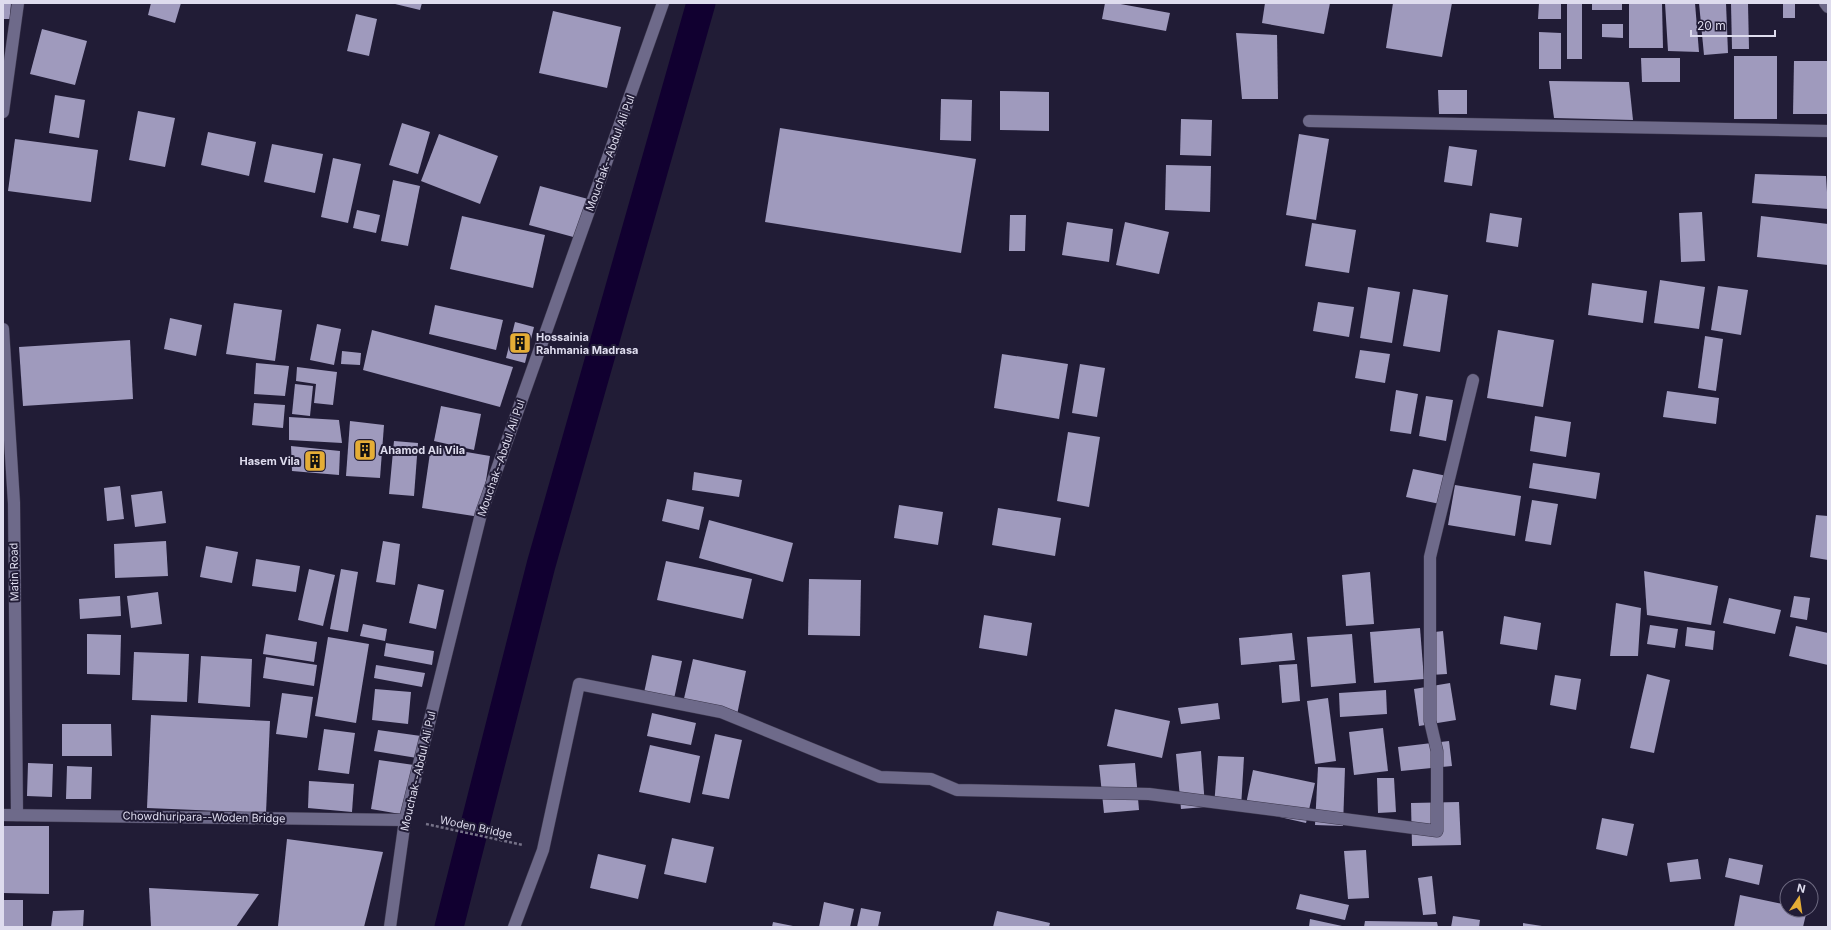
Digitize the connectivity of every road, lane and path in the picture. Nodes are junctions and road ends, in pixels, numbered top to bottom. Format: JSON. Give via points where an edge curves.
{"nodes":[{"id":1,"x":18,"y":3,"type":"edge"},
{"id":2,"x":663,"y":3,"type":"edge"},
{"id":3,"x":1825,"y":3,"type":"edge"},
{"id":4,"x":1828,"y":7,"type":"edge"},
{"id":5,"x":3,"y":112,"type":"edge"},
{"id":6,"x":1309,"y":121,"type":"dead end"},
{"id":7,"x":1828,"y":131,"type":"edge"},
{"id":8,"x":3,"y":329,"type":"edge"},
{"id":9,"x":1473,"y":380,"type":"dead end"},
{"id":10,"x":3,"y":815,"type":"edge"},
{"id":11,"x":17,"y":815,"type":"junction"},
{"id":12,"x":405,"y":820,"type":"junction"},
{"id":13,"x":543,"y":850,"type":"junction"},
{"id":14,"x":390,"y":927,"type":"edge"},
{"id":15,"x":514,"y":927,"type":"edge"}],
"edges":[{"from":1,"to":5,"type":"street"},
{"from":2,"to":12,"type":"street","name":"Mouchak--Abdul Ali Pul","via":[[481,514]]},
{"from":3,"to":4,"type":"street"},
{"from":6,"to":7,"type":"street"},
{"from":8,"to":11,"type":"street","name":"Matin Road","via":[[14,503]]},
{"from":9,"to":13,"type":"street","via":[[1430,557],[1430,721],[1437,751],[1437,830],[1149,794],[957,790],[931,780],[880,777],[721,712],[579,684]]},
{"from":10,"to":11,"type":"street","name":"Chowdhuripara--Woden Bridge"},
{"from":11,"to":12,"type":"street","name":"Chowdhuripara--Woden Bridge"},
{"from":12,"to":13,"type":"path","name":"Woden Bridge"},
{"from":12,"to":14,"type":"street","name":"Mouchak--Abdul Ali Pul"},
{"from":13,"to":15,"type":"street"}]}
